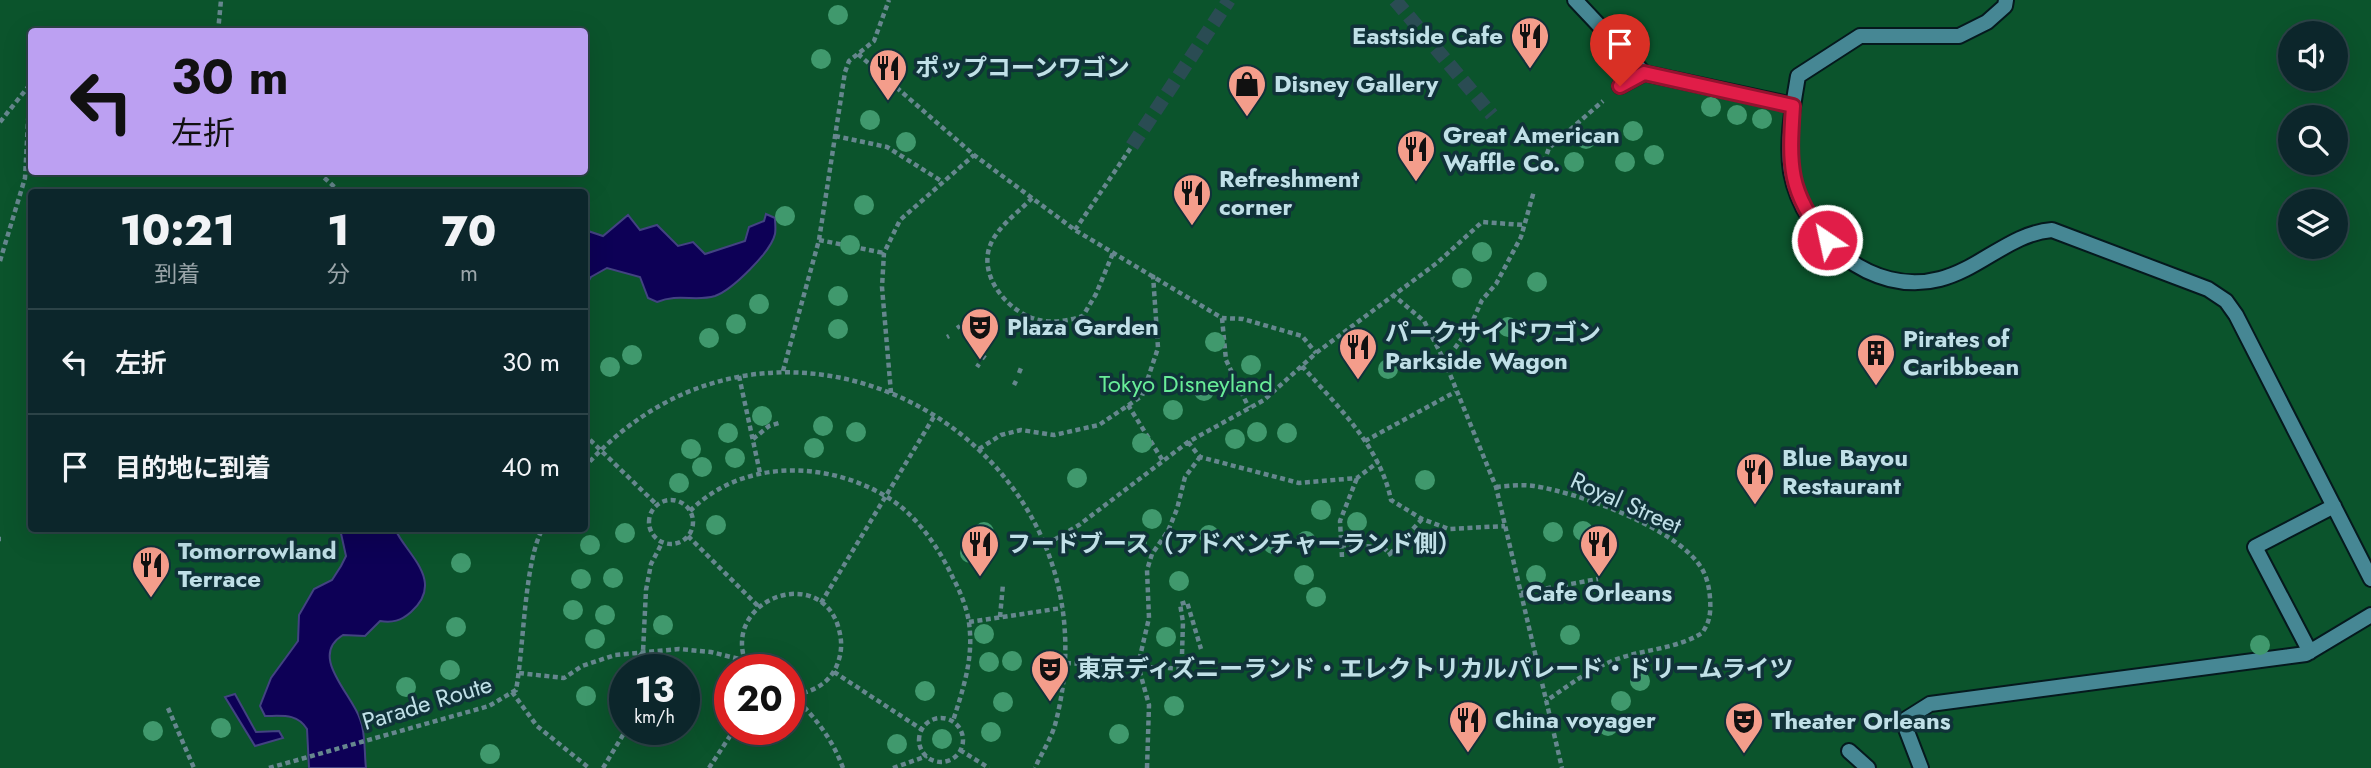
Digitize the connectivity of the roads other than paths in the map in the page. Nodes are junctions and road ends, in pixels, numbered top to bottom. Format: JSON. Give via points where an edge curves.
{"nodes":[{"id":1,"x":1576,"y":0,"type":"edge"},
{"id":2,"x":2006,"y":0,"type":"edge"},
{"id":3,"x":1644,"y":73,"type":"junction"},
{"id":4,"x":1620,"y":86,"type":"road end"},
{"id":5,"x":1793,"y":106,"type":"junction"},
{"id":6,"x":2334,"y":506,"type":"junction"},
{"id":7,"x":2371,"y":579,"type":"edge"},
{"id":8,"x":2371,"y":615,"type":"edge"},
{"id":9,"x":2310,"y":652,"type":"junction"},
{"id":10,"x":1849,"y":751,"type":"dead end"},
{"id":11,"x":1868,"y":768,"type":"edge"},
{"id":12,"x":1921,"y":768,"type":"edge"}],
"edges":[{"from":1,"to":3,"type":"lane"},
{"from":2,"to":5,"type":"lane","via":[[1987,22],[1959,36],[1860,36],[1798,76]]},
{"from":3,"to":4,"type":"lane"},
{"from":3,"to":5,"type":"lane"},
{"from":5,"to":6,"type":"lane","via":[[1789,157],[1800,197],[1838,253],[1875,276],[1911,283],[1940,279],[2035,231],[2052,230],[2208,289],[2227,301]]},
{"from":6,"to":7,"type":"lane"},
{"from":6,"to":9,"type":"lane","via":[[2255,547]]},
{"from":8,"to":9,"type":"lane"},
{"from":9,"to":12,"type":"lane","via":[[1930,704],[1903,721]]},
{"from":10,"to":11,"type":"lane"}]}
